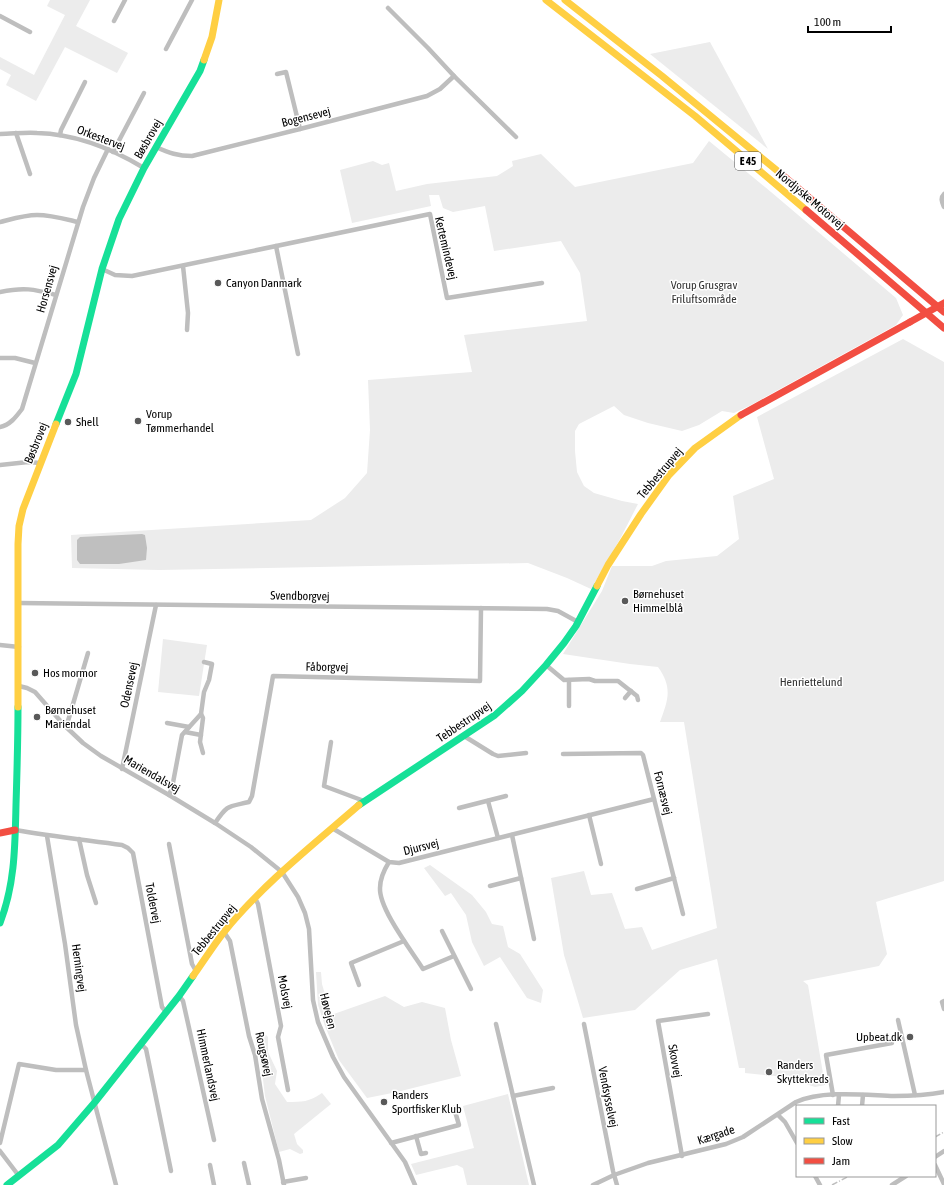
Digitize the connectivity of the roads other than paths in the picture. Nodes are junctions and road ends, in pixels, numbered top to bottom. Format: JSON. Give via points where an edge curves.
{"nodes":[{"id":1,"x":125,"y":0,"type":"edge"},
{"id":2,"x":192,"y":0,"type":"edge"},
{"id":3,"x":219,"y":0,"type":"edge"},
{"id":4,"x":546,"y":0,"type":"edge"},
{"id":5,"x":565,"y":0,"type":"edge"},
{"id":6,"x":388,"y":8,"type":"dead end"},
{"id":7,"x":0,"y":16,"type":"edge"},
{"id":8,"x":114,"y":21,"type":"dead end"},
{"id":9,"x":30,"y":32,"type":"dead end"},
{"id":10,"x":166,"y":49,"type":"dead end"},
{"id":11,"x":277,"y":74,"type":"dead end"},
{"id":12,"x":454,"y":76,"type":"junction"},
{"id":13,"x":85,"y":82,"type":"dead end"},
{"id":14,"x":144,"y":93,"type":"dead end"},
{"id":15,"x":300,"y":129,"type":"junction"},
{"id":16,"x":16,"y":133,"type":"junction"},
{"id":17,"x":0,"y":134,"type":"edge"},
{"id":18,"x":60,"y":134,"type":"junction"},
{"id":19,"x":516,"y":137,"type":"dead end"},
{"id":20,"x":156,"y":147,"type":"junction"},
{"id":21,"x":108,"y":149,"type":"junction"},
{"id":22,"x":113,"y":152,"type":"junction"},
{"id":23,"x":144,"y":168,"type":"junction"},
{"id":24,"x":30,"y":174,"type":"dead end"},
{"id":25,"x":944,"y":194,"type":"edge"},
{"id":26,"x":944,"y":207,"type":"edge"},
{"id":27,"x":0,"y":222,"type":"edge"},
{"id":28,"x":78,"y":222,"type":"junction"},
{"id":29,"x":276,"y":246,"type":"junction"},
{"id":30,"x":183,"y":266,"type":"junction"},
{"id":31,"x":102,"y":269,"type":"junction"},
{"id":32,"x":542,"y":283,"type":"dead end"},
{"id":33,"x":0,"y":292,"type":"edge"},
{"id":34,"x":56,"y":295,"type":"junction"},
{"id":35,"x":944,"y":303,"type":"edge"},
{"id":36,"x":944,"y":312,"type":"edge"},
{"id":37,"x":944,"y":328,"type":"edge"},
{"id":38,"x":187,"y":330,"type":"dead end"},
{"id":39,"x":298,"y":354,"type":"dead end"},
{"id":40,"x":0,"y":358,"type":"edge"},
{"id":41,"x":36,"y":363,"type":"junction"},
{"id":42,"x":0,"y":427,"type":"edge"},
{"id":43,"x":40,"y":463,"type":"junction"},
{"id":44,"x":0,"y":465,"type":"edge"},
{"id":45,"x":19,"y":603,"type":"junction"},
{"id":46,"x":156,"y":605,"type":"junction"},
{"id":47,"x":482,"y":608,"type":"junction"},
{"id":48,"x":578,"y":622,"type":"junction"},
{"id":49,"x":0,"y":645,"type":"edge"},
{"id":50,"x":19,"y":647,"type":"junction"},
{"id":51,"x":88,"y":653,"type":"dead end"},
{"id":52,"x":204,"y":662,"type":"dead end"},
{"id":53,"x":546,"y":665,"type":"junction"},
{"id":54,"x":568,"y":680,"type":"junction"},
{"id":55,"x":19,"y":686,"type":"junction"},
{"id":56,"x":631,"y":691,"type":"junction"},
{"id":57,"x":625,"y":698,"type":"dead end"},
{"id":58,"x":638,"y":700,"type":"dead end"},
{"id":59,"x":569,"y":706,"type":"dead end"},
{"id":60,"x":201,"y":714,"type":"junction"},
{"id":61,"x":166,"y":722,"type":"dead end"},
{"id":62,"x":64,"y":725,"type":"junction"},
{"id":63,"x":189,"y":727,"type":"junction"},
{"id":64,"x":185,"y":732,"type":"junction"},
{"id":65,"x":201,"y":735,"type":"junction"},
{"id":66,"x":464,"y":736,"type":"junction"},
{"id":67,"x":331,"y":742,"type":"dead end"},
{"id":68,"x":203,"y":753,"type":"dead end"},
{"id":69,"x":526,"y":753,"type":"dead end"},
{"id":70,"x":563,"y":754,"type":"dead end"},
{"id":71,"x":122,"y":769,"type":"junction"},
{"id":72,"x":170,"y":795,"type":"junction"},
{"id":73,"x":506,"y":796,"type":"dead end"},
{"id":74,"x":654,"y":799,"type":"junction"},
{"id":75,"x":364,"y":801,"type":"junction"},
{"id":76,"x":488,"y":801,"type":"junction"},
{"id":77,"x":459,"y":808,"type":"dead end"},
{"id":78,"x":589,"y":816,"type":"junction"},
{"id":79,"x":215,"y":823,"type":"junction"},
{"id":80,"x":332,"y":828,"type":"junction"},
{"id":81,"x":15,"y":830,"type":"junction"},
{"id":82,"x":0,"y":833,"type":"edge"},
{"id":83,"x":512,"y":835,"type":"junction"},
{"id":84,"x":47,"y":836,"type":"junction"},
{"id":85,"x":498,"y":838,"type":"junction"},
{"id":86,"x":79,"y":839,"type":"junction"},
{"id":87,"x":169,"y":844,"type":"dead end"},
{"id":88,"x":389,"y":862,"type":"junction"},
{"id":89,"x":601,"y":864,"type":"dead end"},
{"id":90,"x":282,"y":872,"type":"junction"},
{"id":91,"x":521,"y":878,"type":"junction"},
{"id":92,"x":674,"y":878,"type":"junction"},
{"id":93,"x":490,"y":886,"type":"dead end"},
{"id":94,"x":637,"y":889,"type":"dead end"},
{"id":95,"x":255,"y":898,"type":"junction"},
{"id":96,"x":96,"y":903,"type":"dead end"},
{"id":97,"x":684,"y":914,"type":"dead end"},
{"id":98,"x":0,"y":923,"type":"edge"},
{"id":99,"x":442,"y":931,"type":"dead end"},
{"id":100,"x":224,"y":932,"type":"junction"},
{"id":101,"x":534,"y":939,"type":"dead end"},
{"id":102,"x":404,"y":941,"type":"junction"},
{"id":103,"x":454,"y":956,"type":"junction"},
{"id":104,"x":196,"y":971,"type":"junction"},
{"id":105,"x":359,"y":985,"type":"dead end"},
{"id":106,"x":471,"y":989,"type":"dead end"},
{"id":107,"x":179,"y":996,"type":"junction"},
{"id":108,"x":944,"y":1001,"type":"edge"},
{"id":109,"x":944,"y":1009,"type":"edge"},
{"id":110,"x":166,"y":1012,"type":"junction"},
{"id":111,"x":708,"y":1014,"type":"dead end"},
{"id":112,"x":898,"y":1020,"type":"dead end"},
{"id":113,"x":496,"y":1024,"type":"dead end"},
{"id":114,"x":584,"y":1024,"type":"dead end"},
{"id":115,"x":892,"y":1043,"type":"dead end"},
{"id":116,"x":141,"y":1044,"type":"junction"},
{"id":117,"x":86,"y":1070,"type":"junction"},
{"id":118,"x":553,"y":1088,"type":"dead end"},
{"id":119,"x":288,"y":1090,"type":"dead end"},
{"id":120,"x":944,"y":1092,"type":"edge"},
{"id":121,"x":833,"y":1095,"type":"junction"},
{"id":122,"x":839,"y":1095,"type":"junction"},
{"id":123,"x":863,"y":1095,"type":"junction"},
{"id":124,"x":915,"y":1095,"type":"junction"},
{"id":125,"x":513,"y":1096,"type":"junction"},
{"id":126,"x":95,"y":1102,"type":"junction"},
{"id":127,"x":838,"y":1105,"type":"edge"},
{"id":128,"x":862,"y":1105,"type":"edge"},
{"id":129,"x":454,"y":1108,"type":"dead end"},
{"id":130,"x":778,"y":1115,"type":"junction"},
{"id":131,"x":416,"y":1136,"type":"junction"},
{"id":132,"x":214,"y":1140,"type":"dead end"},
{"id":133,"x":796,"y":1141,"type":"edge"},
{"id":134,"x":0,"y":1143,"type":"edge"},
{"id":135,"x":391,"y":1143,"type":"junction"},
{"id":136,"x":0,"y":1151,"type":"edge"},
{"id":137,"x":426,"y":1153,"type":"dead end"},
{"id":138,"x":682,"y":1156,"type":"junction"},
{"id":139,"x":244,"y":1163,"type":"dead end"},
{"id":140,"x":210,"y":1165,"type":"dead end"},
{"id":141,"x":936,"y":1167,"type":"edge"},
{"id":142,"x":944,"y":1168,"type":"edge"},
{"id":143,"x":171,"y":1171,"type":"dead end"},
{"id":144,"x":614,"y":1175,"type":"junction"},
{"id":145,"x":19,"y":1176,"type":"junction"},
{"id":146,"x":904,"y":1177,"type":"edge"},
{"id":147,"x":306,"y":1178,"type":"dead end"},
{"id":148,"x":283,"y":1183,"type":"edge"},
{"id":149,"x":944,"y":1184,"type":"edge"},
{"id":150,"x":7,"y":1185,"type":"edge"},
{"id":151,"x":116,"y":1185,"type":"edge"},
{"id":152,"x":214,"y":1185,"type":"edge"},
{"id":153,"x":249,"y":1185,"type":"edge"},
{"id":154,"x":415,"y":1185,"type":"edge"},
{"id":155,"x":534,"y":1185,"type":"edge"},
{"id":156,"x":593,"y":1185,"type":"edge"},
{"id":157,"x":617,"y":1185,"type":"edge"},
{"id":158,"x":892,"y":1185,"type":"edge"}],
"edges":[{"from":1,"to":8,"type":"street"},
{"from":2,"to":10,"type":"street"},
{"from":3,"to":20,"type":"main road","name":"Bøsbrovej","via":[[212,37],[200,71]]},
{"from":4,"to":37,"type":"main road","name":"Nordjyske Motorvej","number":"E 45","via":[[695,116]]},
{"from":5,"to":36,"type":"main road","name":"Nordjyske Motorvej","number":"E 45","via":[[743,141]]},
{"from":6,"to":12,"type":"street"},
{"from":7,"to":9,"type":"street"},
{"from":11,"to":15,"type":"street","via":[[286,72]]},
{"from":12,"to":15,"type":"street","name":"Bogensevej","via":[[440,89],[426,96]]},
{"from":12,"to":19,"type":"street"},
{"from":13,"to":18,"type":"street"},
{"from":14,"to":22,"type":"street"},
{"from":15,"to":20,"type":"street","name":"Bogensevej","via":[[192,156],[172,154]]},
{"from":16,"to":17,"type":"street","name":"Orkestervej"},
{"from":16,"to":18,"type":"street","name":"Orkestervej"},
{"from":16,"to":24,"type":"street"},
{"from":18,"to":21,"type":"street","name":"Orkestervej"},
{"from":20,"to":23,"type":"main road","name":"Bøsbrovej"},
{"from":21,"to":22,"type":"street","name":"Orkestervej"},
{"from":21,"to":28,"type":"street","name":"Horsensvej"},
{"from":22,"to":23,"type":"street","name":"Orkestervej"},
{"from":23,"to":31,"type":"main road","name":"Bøsbrovej","via":[[119,218]]},
{"from":25,"to":26,"type":"street","via":[[941,201]]},
{"from":27,"to":28,"type":"street","via":[[37,215]]},
{"from":28,"to":34,"type":"street","name":"Horsensvej"},
{"from":29,"to":30,"type":"street","name":"Kertemindevej"},
{"from":29,"to":32,"type":"street","name":"Kertemindevej","via":[[430,214],[447,298]]},
{"from":29,"to":39,"type":"street"},
{"from":30,"to":31,"type":"street","name":"Kertemindevej","via":[[132,276],[115,275]]},
{"from":30,"to":38,"type":"street","via":[[188,313]]},
{"from":31,"to":43,"type":"main road","name":"Bøsbrovej","via":[[76,374]]},
{"from":33,"to":34,"type":"street","via":[[23,288]]},
{"from":34,"to":41,"type":"street","name":"Horsensvej"},
{"from":35,"to":48,"type":"main road","name":"Tebbestrupvej","bridge":true,"via":[[744,413],[695,448],[669,475],[640,514],[608,565]]},
{"from":40,"to":41,"type":"street","via":[[15,358]]},
{"from":41,"to":42,"type":"street","name":"Horsensvej","via":[[22,409],[15,420]]},
{"from":43,"to":44,"type":"street"},
{"from":43,"to":45,"type":"main road","name":"Bøsbrovej","via":[[19,526]]},
{"from":45,"to":46,"type":"street","name":"Svendborgvej"},
{"from":45,"to":50,"type":"main road","name":"Bøsbrovej"},
{"from":46,"to":47,"type":"street","name":"Svendborgvej"},
{"from":46,"to":71,"type":"street","name":"Odensevej"},
{"from":47,"to":48,"type":"street","name":"Svendborgvej","via":[[547,609],[558,611]]},
{"from":47,"to":79,"type":"street","name":"Fåborgvej","via":[[480,680],[273,676],[252,796],[249,802],[224,810]]},
{"from":48,"to":53,"type":"main road","name":"Tebbestrupvej"},
{"from":49,"to":50,"type":"street"},
{"from":50,"to":55,"type":"main road","name":"Bøsbrovej"},
{"from":51,"to":62,"type":"street","via":[[68,721]]},
{"from":52,"to":60,"type":"street","via":[[212,664]]},
{"from":53,"to":54,"type":"street","via":[[564,680]]},
{"from":53,"to":66,"type":"main road","name":"Tebbestrupvej","via":[[505,707]]},
{"from":54,"to":56,"type":"street","via":[[618,681]]},
{"from":54,"to":59,"type":"street"},
{"from":55,"to":62,"type":"street","name":"Mariendalsvej","via":[[35,692]]},
{"from":55,"to":81,"type":"main road","name":"Bøsbrovej"},
{"from":56,"to":57,"type":"street"},
{"from":56,"to":58,"type":"street"},
{"from":60,"to":63,"type":"street"},
{"from":60,"to":65,"type":"street"},
{"from":61,"to":63,"type":"street"},
{"from":62,"to":71,"type":"street","name":"Mariendalsvej","via":[[101,756]]},
{"from":63,"to":64,"type":"street"},
{"from":64,"to":65,"type":"street"},
{"from":64,"to":72,"type":"street","via":[[182,735]]},
{"from":65,"to":68,"type":"street"},
{"from":66,"to":69,"type":"street","via":[[498,756]]},
{"from":66,"to":75,"type":"main road","name":"Tebbestrupvej"},
{"from":67,"to":75,"type":"street","via":[[324,786]]},
{"from":70,"to":74,"type":"street","name":"Fornæsvej","via":[[640,753],[643,755]]},
{"from":71,"to":72,"type":"street","name":"Mariendalsvej"},
{"from":72,"to":79,"type":"street","name":"Mariendalsvej"},
{"from":73,"to":76,"type":"street"},
{"from":74,"to":78,"type":"street","name":"Djursvej"},
{"from":74,"to":92,"type":"street","name":"Fornæsvej"},
{"from":75,"to":80,"type":"main road","name":"Tebbestrupvej"},
{"from":76,"to":77,"type":"street"},
{"from":76,"to":85,"type":"street"},
{"from":78,"to":83,"type":"street","name":"Djursvej"},
{"from":78,"to":89,"type":"street"},
{"from":79,"to":90,"type":"street","name":"Mariendalsvej"},
{"from":80,"to":88,"type":"street","name":"Djursvej"},
{"from":80,"to":90,"type":"main road","name":"Tebbestrupvej"},
{"from":81,"to":82,"type":"main road"},
{"from":81,"to":84,"type":"street","name":"Toldervej"},
{"from":81,"to":98,"type":"main road","name":"Bøsbrovej","via":[[12,879]]},
{"from":83,"to":85,"type":"street","name":"Djursvej"},
{"from":83,"to":91,"type":"street"},
{"from":84,"to":86,"type":"street","name":"Toldervej"},
{"from":84,"to":117,"type":"street","name":"Herningvej","via":[[76,1025]]},
{"from":85,"to":88,"type":"street","name":"Djursvej","via":[[405,862]]},
{"from":86,"to":96,"type":"street"},
{"from":86,"to":110,"type":"street","name":"Toldervej","via":[[122,845],[133,853],[162,1007]]},
{"from":87,"to":104,"type":"street","via":[[192,964]]},
{"from":88,"to":102,"type":"street","via":[[381,876],[381,899]]},
{"from":90,"to":95,"type":"main road","name":"Tebbestrupvej"},
{"from":90,"to":135,"type":"street","name":"Høvejen","via":[[298,897],[309,929],[313,1000],[318,1022],[344,1077]]},
{"from":91,"to":93,"type":"street"},
{"from":91,"to":101,"type":"street"},
{"from":92,"to":94,"type":"street"},
{"from":92,"to":97,"type":"street","name":"Fornæsvej"},
{"from":95,"to":100,"type":"main road","name":"Tebbestrupvej"},
{"from":95,"to":119,"type":"street","name":"Molsvej","via":[[281,1026],[278,1037]]},
{"from":99,"to":103,"type":"street"},
{"from":100,"to":104,"type":"main road","name":"Tebbestrupvej"},
{"from":100,"to":148,"type":"street","name":"Rougsøvej","via":[[230,941],[262,1099]]},
{"from":102,"to":103,"type":"street","via":[[423,969]]},
{"from":102,"to":105,"type":"street","via":[[351,963]]},
{"from":103,"to":106,"type":"street"},
{"from":104,"to":107,"type":"main road","name":"Tebbestrupvej"},
{"from":107,"to":110,"type":"main road","name":"Tebbestrupvej"},
{"from":107,"to":132,"type":"street","name":"Himmerlandsvej","via":[[184,1001]]},
{"from":108,"to":109,"type":"street"},
{"from":110,"to":116,"type":"main road","name":"Tebbestrupvej"},
{"from":111,"to":138,"type":"street","name":"Skovvej","via":[[658,1020]]},
{"from":112,"to":124,"type":"street"},
{"from":113,"to":125,"type":"street"},
{"from":114,"to":144,"type":"street","name":"Vendsysselvej"},
{"from":115,"to":121,"type":"street","via":[[826,1055]]},
{"from":116,"to":126,"type":"main road","name":"Tebbestrupvej"},
{"from":116,"to":143,"type":"street","via":[[146,1049]]},
{"from":117,"to":126,"type":"street","name":"Herningvej"},
{"from":117,"to":134,"type":"street","via":[[56,1070],[19,1064]]},
{"from":118,"to":125,"type":"street"},
{"from":120,"to":124,"type":"street","name":"Kærgade"},
{"from":121,"to":122,"type":"street","name":"Kærgade"},
{"from":121,"to":130,"type":"street","name":"Kærgade","via":[[804,1098]]},
{"from":122,"to":123,"type":"street","name":"Kærgade"},
{"from":122,"to":127,"type":"street"},
{"from":123,"to":124,"type":"street","name":"Kærgade"},
{"from":123,"to":128,"type":"street"},
{"from":125,"to":155,"type":"street"},
{"from":126,"to":145,"type":"main road","name":"Tebbestrupvej","via":[[58,1145]]},
{"from":126,"to":151,"type":"street","name":"Herningvej"},
{"from":129,"to":131,"type":"street","via":[[459,1125]]},
{"from":130,"to":133,"type":"street"},
{"from":130,"to":138,"type":"street","name":"Kærgade","via":[[739,1139]]},
{"from":131,"to":135,"type":"street"},
{"from":131,"to":137,"type":"street","via":[[421,1154]]},
{"from":135,"to":154,"type":"street","name":"Høvejen","via":[[405,1162]]},
{"from":136,"to":145,"type":"street"},
{"from":138,"to":144,"type":"street","name":"Kærgade"},
{"from":139,"to":153,"type":"street"},
{"from":140,"to":152,"type":"street"},
{"from":141,"to":142,"type":"street"},
{"from":141,"to":149,"type":"street"},
{"from":144,"to":156,"type":"street","name":"Kærgade"},
{"from":144,"to":157,"type":"street","name":"Vendsysselvej"},
{"from":145,"to":150,"type":"main road","name":"Tebbestrupvej"},
{"from":146,"to":158,"type":"street"},
{"from":147,"to":148,"type":"street","name":"Rougsøvej"}]}
